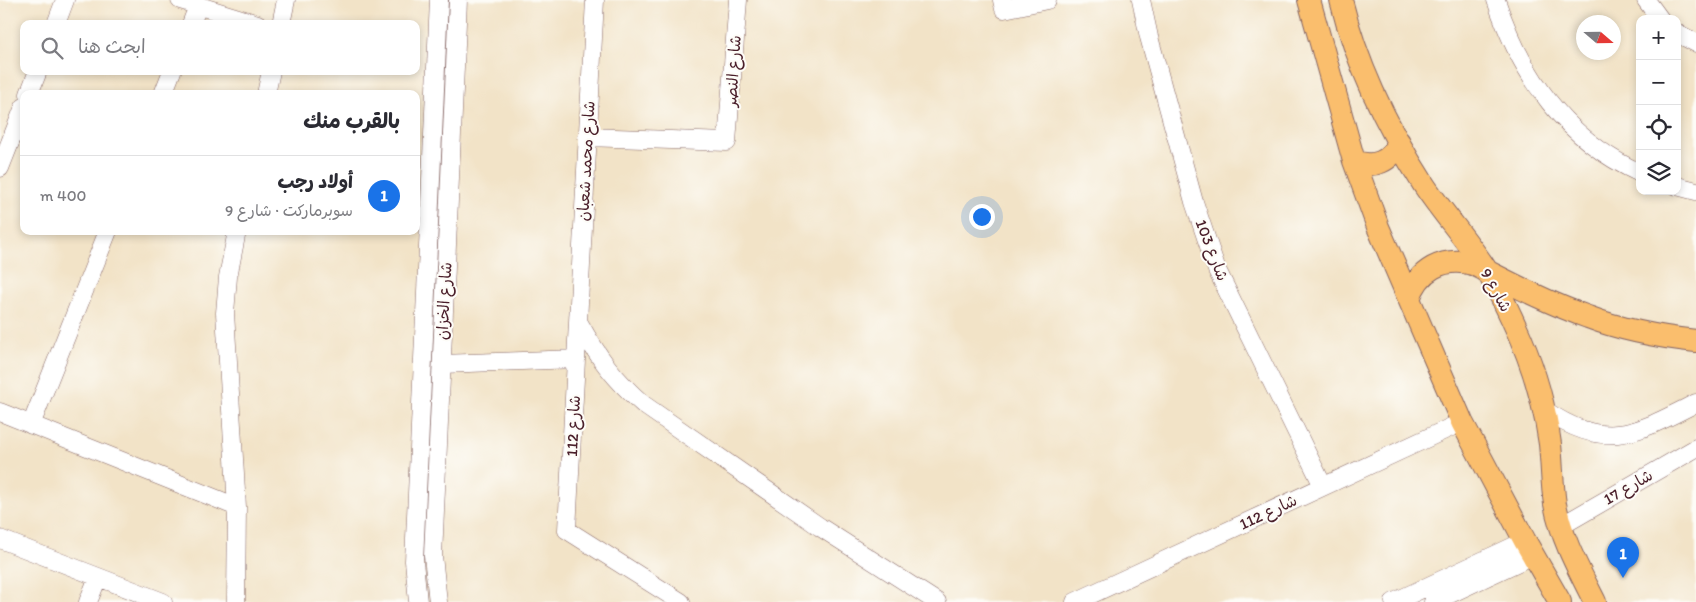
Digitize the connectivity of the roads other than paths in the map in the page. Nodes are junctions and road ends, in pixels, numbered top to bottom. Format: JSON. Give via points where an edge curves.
{"nodes":[{"id":1,"x":65,"y":0,"type":"edge"},
{"id":2,"x":180,"y":0,"type":"edge"},
{"id":3,"x":286,"y":0,"type":"edge"},
{"id":4,"x":439,"y":0,"type":"edge"},
{"id":5,"x":458,"y":0,"type":"edge"},
{"id":6,"x":595,"y":0,"type":"edge"},
{"id":7,"x":738,"y":0,"type":"edge"},
{"id":8,"x":1048,"y":0,"type":"edge"},
{"id":9,"x":1141,"y":0,"type":"edge"},
{"id":10,"x":1309,"y":0,"type":"edge"},
{"id":11,"x":1341,"y":0,"type":"edge"},
{"id":12,"x":1496,"y":0,"type":"edge"},
{"id":13,"x":1646,"y":0,"type":"edge"},
{"id":14,"x":1003,"y":4,"type":"edge"},
{"id":15,"x":198,"y":6,"type":"junction"},
{"id":16,"x":1657,"y":15,"type":"edge"},
{"id":17,"x":58,"y":20,"type":"edge"},
{"id":18,"x":192,"y":20,"type":"edge"},
{"id":19,"x":245,"y":20,"type":"edge"},
{"id":20,"x":282,"y":20,"type":"edge"},
{"id":21,"x":1681,"y":35,"type":"edge"},
{"id":22,"x":1696,"y":43,"type":"edge"},
{"id":23,"x":36,"y":75,"type":"edge"},
{"id":24,"x":170,"y":75,"type":"edge"},
{"id":25,"x":270,"y":75,"type":"edge"},
{"id":26,"x":31,"y":90,"type":"edge"},
{"id":27,"x":165,"y":90,"type":"edge"},
{"id":28,"x":267,"y":90,"type":"edge"},
{"id":29,"x":20,"y":117,"type":"edge"},
{"id":30,"x":587,"y":137,"type":"junction"},
{"id":31,"x":1399,"y":142,"type":"junction"},
{"id":32,"x":1354,"y":161,"type":"junction"},
{"id":33,"x":0,"y":168,"type":"edge"},
{"id":34,"x":1636,"y":171,"type":"edge"},
{"id":35,"x":450,"y":178,"type":"junction"},
{"id":36,"x":431,"y":180,"type":"junction"},
{"id":37,"x":1681,"y":187,"type":"edge"},
{"id":38,"x":1696,"y":191,"type":"edge"},
{"id":39,"x":106,"y":235,"type":"edge"},
{"id":40,"x":236,"y":235,"type":"edge"},
{"id":41,"x":1487,"y":271,"type":"junction"},
{"id":42,"x":1409,"y":299,"type":"junction"},
{"id":43,"x":578,"y":323,"type":"junction"},
{"id":44,"x":1696,"y":341,"type":"edge"},
{"id":45,"x":576,"y":359,"type":"junction"},
{"id":46,"x":442,"y":364,"type":"junction"},
{"id":47,"x":1696,"y":403,"type":"edge"},
{"id":48,"x":1543,"y":409,"type":"junction"},
{"id":49,"x":0,"y":412,"type":"edge"},
{"id":50,"x":1462,"y":422,"type":"junction"},
{"id":51,"x":31,"y":425,"type":"junction"},
{"id":52,"x":1696,"y":448,"type":"edge"},
{"id":53,"x":1323,"y":486,"type":"junction"},
{"id":54,"x":237,"y":507,"type":"junction"},
{"id":55,"x":1560,"y":526,"type":"junction"},
{"id":56,"x":0,"y":539,"type":"edge"},
{"id":57,"x":1529,"y":548,"type":"junction"},
{"id":58,"x":98,"y":577,"type":"junction"},
{"id":59,"x":88,"y":602,"type":"edge"},
{"id":60,"x":163,"y":602,"type":"edge"},
{"id":61,"x":236,"y":602,"type":"edge"},
{"id":62,"x":418,"y":602,"type":"edge"},
{"id":63,"x":438,"y":602,"type":"edge"},
{"id":64,"x":681,"y":602,"type":"edge"},
{"id":65,"x":937,"y":602,"type":"edge"},
{"id":66,"x":1075,"y":602,"type":"edge"},
{"id":67,"x":1394,"y":602,"type":"edge"},
{"id":68,"x":1433,"y":602,"type":"edge"},
{"id":69,"x":1560,"y":602,"type":"edge"},
{"id":70,"x":1595,"y":602,"type":"edge"}],
"edges":[{"from":1,"to":17,"type":"street"},
{"from":2,"to":15,"type":"street"},
{"from":3,"to":20,"type":"street"},
{"from":4,"to":36,"type":"street","name":"شارع الخزان"},
{"from":5,"to":35,"type":"street","name":"شارع الخزان"},
{"from":6,"to":30,"type":"street","name":"شارع محمد شعبان"},
{"from":7,"to":30,"type":"street","name":"شارع النصر","via":[[727,142]]},
{"from":8,"to":14,"type":"street"},
{"from":9,"to":53,"type":"street","name":"شارع 103","via":[[1194,202],[1217,270]]},
{"from":10,"to":32,"type":"main road"},
{"from":11,"to":31,"type":"main road","name":"شارع 9","via":[[1363,67]]},
{"from":12,"to":34,"type":"street","via":[[1506,30],[1527,71],[1552,106],[1582,137],[1618,164]]},
{"from":13,"to":16,"type":"street"},
{"from":15,"to":18,"type":"street"},
{"from":15,"to":19,"type":"street"},
{"from":21,"to":22,"type":"street"},
{"from":23,"to":26,"type":"street"},
{"from":24,"to":27,"type":"street"},
{"from":25,"to":28,"type":"street"},
{"from":29,"to":33,"type":"street"},
{"from":30,"to":43,"type":"street","name":"شارع محمد شعبان"},
{"from":31,"to":32,"type":"main road","via":[[1393,154],[1378,164]]},
{"from":31,"to":41,"type":"main road","name":"شارع 9","via":[[1425,186]]},
{"from":32,"to":42,"type":"main road"},
{"from":35,"to":36,"type":"street"},
{"from":35,"to":46,"type":"street","name":"شارع الخزان"},
{"from":36,"to":62,"type":"street","name":"شارع الخزان","via":[[414,561]]},
{"from":37,"to":38,"type":"street"},
{"from":39,"to":51,"type":"street"},
{"from":40,"to":54,"type":"street","via":[[225,314]]},
{"from":41,"to":42,"type":"main road","via":[[1465,262],[1440,264],[1420,277]]},
{"from":41,"to":44,"type":"main road","via":[[1589,318],[1633,331]]},
{"from":41,"to":48,"type":"main road","name":"شارع 9","via":[[1522,341]]},
{"from":42,"to":50,"type":"main road"},
{"from":43,"to":45,"type":"street","name":"شارع 112"},
{"from":43,"to":65,"type":"street","via":[[623,388],[644,405],[820,527]]},
{"from":45,"to":46,"type":"street"},
{"from":45,"to":64,"type":"street","name":"شارع 112","via":[[567,530]]},
{"from":46,"to":63,"type":"street","name":"شارع الخزان","via":[[433,556]]},
{"from":47,"to":48,"type":"street","via":[[1638,431],[1612,434],[1577,429]]},
{"from":48,"to":55,"type":"main road","name":"شارع 9"},
{"from":49,"to":51,"type":"street"},
{"from":50,"to":53,"type":"street","name":"شارع 112"},
{"from":50,"to":57,"type":"main road"},
{"from":51,"to":54,"type":"street"},
{"from":52,"to":55,"type":"street","name":"شارع 17"},
{"from":53,"to":66,"type":"street","name":"شارع 112"},
{"from":54,"to":61,"type":"street"},
{"from":55,"to":70,"type":"main road","name":"شارع 9","via":[[1571,556]]},
{"from":56,"to":58,"type":"street"},
{"from":57,"to":67,"type":"street"},
{"from":57,"to":68,"type":"street"},
{"from":57,"to":69,"type":"main road"},
{"from":58,"to":59,"type":"street"},
{"from":58,"to":60,"type":"street"}]}
